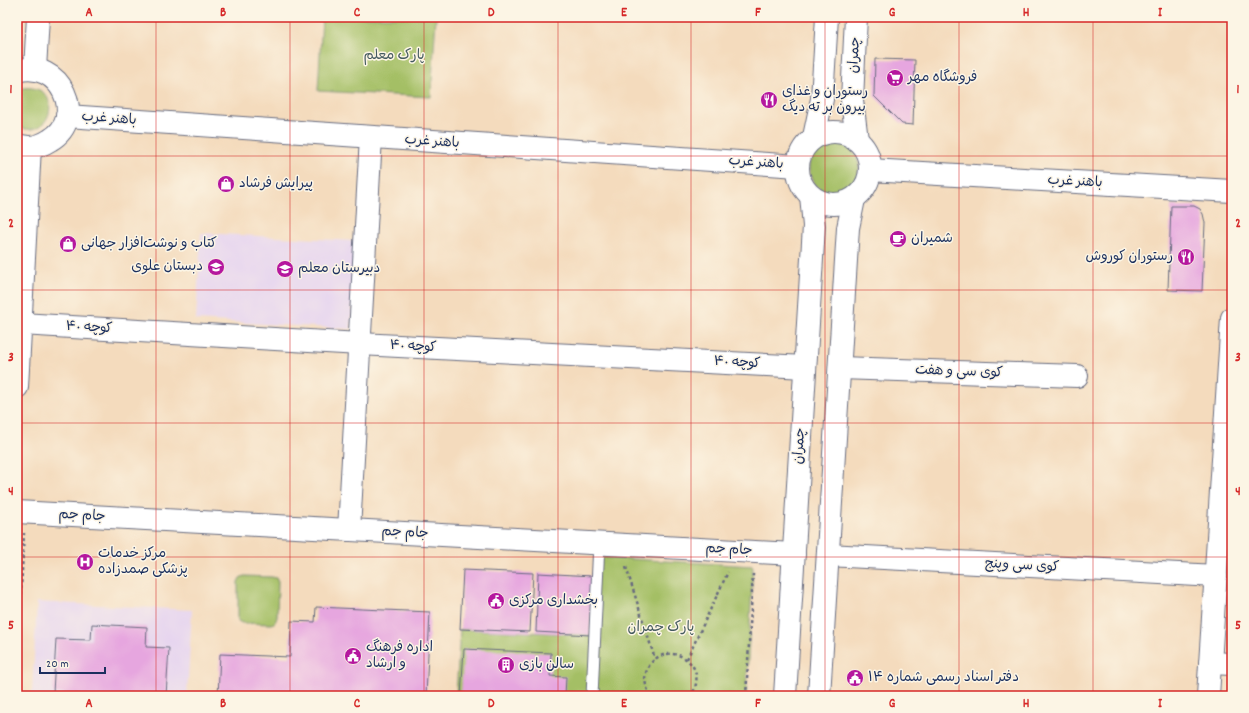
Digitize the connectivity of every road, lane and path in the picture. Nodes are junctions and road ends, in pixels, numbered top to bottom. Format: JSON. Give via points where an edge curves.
{"nodes":[{"id":1,"x":38,"y":17,"type":"edge"},
{"id":2,"x":827,"y":17,"type":"edge"},
{"id":3,"x":856,"y":17,"type":"edge"},
{"id":4,"x":26,"y":70,"type":"edge"},
{"id":5,"x":67,"y":116,"type":"junction"},
{"id":6,"x":370,"y":137,"type":"junction"},
{"id":7,"x":814,"y":137,"type":"junction"},
{"id":8,"x":857,"y":140,"type":"junction"},
{"id":9,"x":23,"y":146,"type":"edge"},
{"id":10,"x":798,"y":166,"type":"junction"},
{"id":11,"x":870,"y":170,"type":"junction"},
{"id":12,"x":1232,"y":191,"type":"edge"},
{"id":13,"x":811,"y":196,"type":"junction"},
{"id":14,"x":854,"y":198,"type":"junction"},
{"id":15,"x":1232,"y":318,"type":"edge"},
{"id":16,"x":21,"y":324,"type":"junction"},
{"id":17,"x":360,"y":344,"type":"junction"},
{"id":18,"x":805,"y":367,"type":"junction"},
{"id":19,"x":840,"y":368,"type":"junction"},
{"id":20,"x":1230,"y":370,"type":"edge"},
{"id":21,"x":1078,"y":376,"type":"dead end"},
{"id":22,"x":17,"y":387,"type":"edge"},
{"id":23,"x":1227,"y":480,"type":"edge"},
{"id":24,"x":21,"y":522,"type":"edge"},
{"id":25,"x":349,"y":530,"type":"junction"},
{"id":26,"x":599,"y":543,"type":"junction"},
{"id":27,"x":794,"y":554,"type":"junction"},
{"id":28,"x":828,"y":555,"type":"junction"},
{"id":29,"x":626,"y":566,"type":"dead end"},
{"id":30,"x":729,"y":571,"type":"dead end"},
{"id":31,"x":1216,"y":576,"type":"junction"},
{"id":32,"x":655,"y":659,"type":"junction"},
{"id":33,"x":687,"y":659,"type":"junction"},
{"id":34,"x":1210,"y":663,"type":"junction"},
{"id":35,"x":1232,"y":664,"type":"edge"},
{"id":36,"x":17,"y":667,"type":"edge"},
{"id":37,"x":592,"y":696,"type":"edge"},
{"id":38,"x":651,"y":696,"type":"edge"},
{"id":39,"x":691,"y":696,"type":"edge"},
{"id":40,"x":785,"y":696,"type":"edge"},
{"id":41,"x":819,"y":696,"type":"edge"},
{"id":42,"x":1208,"y":696,"type":"edge"}],
"edges":[{"from":1,"to":4,"type":"street"},
{"from":2,"to":7,"type":"street","via":[[822,99]]},
{"from":3,"to":8,"type":"street","name":"چمران","via":[[852,100]]},
{"from":4,"to":5,"type":"street","via":[[44,72],[56,80],[64,90],[68,103]]},
{"from":5,"to":6,"type":"street","name":"باهنر غرب"},
{"from":5,"to":9,"type":"street","via":[[54,138],[42,145]]},
{"from":6,"to":10,"type":"street","name":"باهنر غرب"},
{"from":6,"to":17,"type":"street"},
{"from":7,"to":8,"type":"street","via":[[836,132],[847,134]]},
{"from":7,"to":10,"type":"street","via":[[800,155]]},
{"from":8,"to":11,"type":"street","via":[[865,148]]},
{"from":9,"to":16,"type":"street"},
{"from":10,"to":13,"type":"street","via":[[803,188]]},
{"from":11,"to":12,"type":"street","name":"باهنر غرب"},
{"from":11,"to":14,"type":"street","via":[[868,181]]},
{"from":13,"to":14,"type":"street","via":[[821,202],[832,204]]},
{"from":13,"to":18,"type":"street","name":"چمران","via":[[814,226]]},
{"from":14,"to":19,"type":"street","via":[[848,228]]},
{"from":15,"to":20,"type":"street"},
{"from":16,"to":17,"type":"street","name":"کوچه ۴۰"},
{"from":16,"to":22,"type":"street"},
{"from":17,"to":18,"type":"street","name":"کوچه ۴۰"},
{"from":17,"to":25,"type":"street"},
{"from":18,"to":19,"type":"street","name":"کوچه ۴۰"},
{"from":18,"to":27,"type":"street","name":"چمران"},
{"from":19,"to":21,"type":"street","name":"کوی سی و هفت"},
{"from":19,"to":28,"type":"street"},
{"from":20,"to":23,"type":"street"},
{"from":23,"to":31,"type":"street"},
{"from":24,"to":25,"type":"street","name":"جام جم"},
{"from":24,"to":36,"type":"path"},
{"from":25,"to":26,"type":"street","name":"جام جم"},
{"from":26,"to":27,"type":"street","name":"جام جم"},
{"from":26,"to":37,"type":"lane"},
{"from":27,"to":28,"type":"street","name":"جام جم"},
{"from":27,"to":40,"type":"street","name":"چمران"},
{"from":28,"to":31,"type":"street","name":"کوی سی وپنج"},
{"from":28,"to":41,"type":"street"},
{"from":29,"to":32,"type":"path"},
{"from":30,"to":33,"type":"path"},
{"from":31,"to":34,"type":"street"},
{"from":32,"to":33,"type":"path","via":[[671,653]]},
{"from":32,"to":38,"type":"path","via":[[649,665],[645,682]]},
{"from":33,"to":39,"type":"path","via":[[693,665],[697,677],[696,689]]},
{"from":34,"to":35,"type":"street"},
{"from":34,"to":42,"type":"street"}]}
